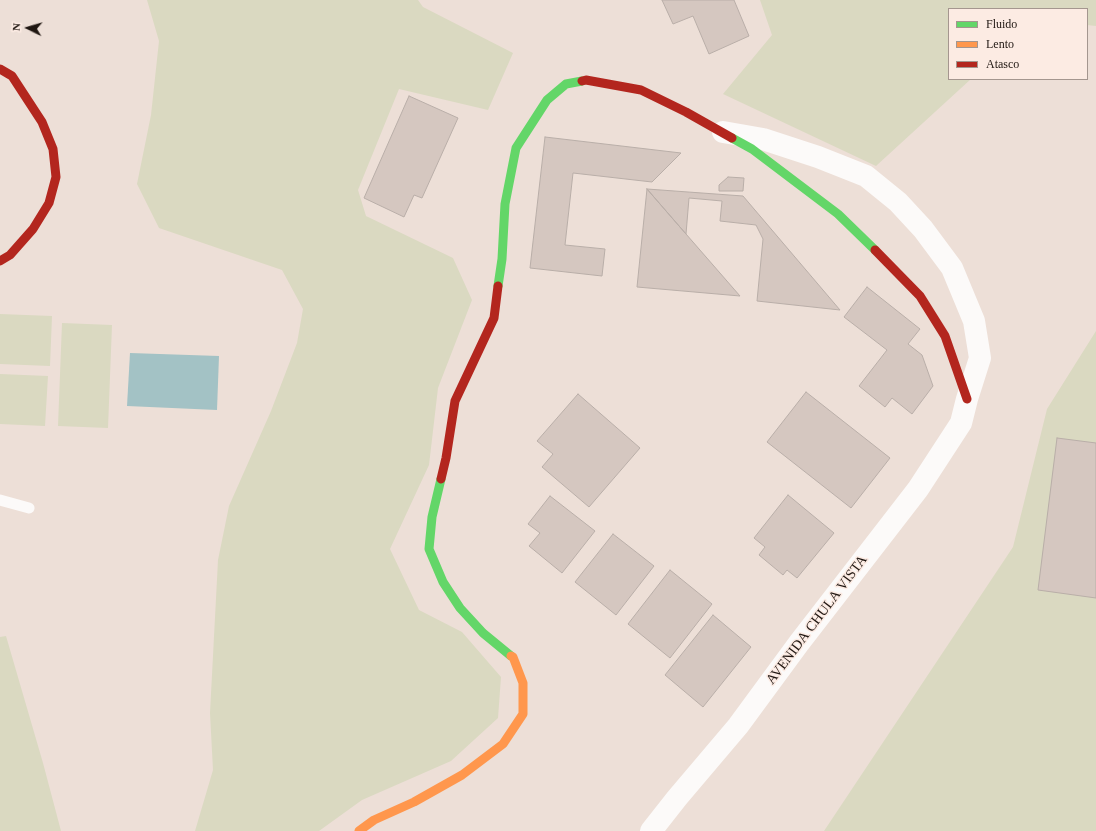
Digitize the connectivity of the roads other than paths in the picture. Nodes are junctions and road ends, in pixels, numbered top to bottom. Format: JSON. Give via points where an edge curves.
{"nodes":[{"id":1,"x":0,"y":69,"type":"edge"},
{"id":2,"x":720,"y":132,"type":"junction"},
{"id":3,"x":0,"y":260,"type":"edge"},
{"id":4,"x":967,"y":399,"type":"junction"},
{"id":5,"x":0,"y":500,"type":"edge"},
{"id":6,"x":29,"y":508,"type":"dead end"},
{"id":7,"x":359,"y":831,"type":"edge"},
{"id":8,"x":651,"y":831,"type":"edge"}],
"edges":[{"from":1,"to":3,"type":"street","via":[[12,76],[42,122],[53,149],[56,177],[49,203],[33,229],[10,255]]},
{"from":2,"to":4,"type":"street","name":"AVENIDA CHULA VISTA","via":[[752,149],[838,214],[920,296],[945,336]]},
{"from":2,"to":4,"type":"street","name":"AVENIDA CHULA VISTA","via":[[763,138],[818,156],[866,176],[898,202],[923,229],[952,268],[974,321],[980,358]]},
{"from":2,"to":7,"type":"street","name":"AVENIDA CHULA VISTA","via":[[641,90],[586,80],[566,84],[547,100],[516,148],[505,204],[502,259],[494,318],[455,401],[446,458],[432,517],[429,549],[443,582],[460,608],[483,633],[513,657],[524,683],[522,714],[503,744],[462,775],[414,802],[374,820]]},
{"from":4,"to":8,"type":"street","name":"AVENIDA CHULA VISTA","via":[[961,423],[918,488],[738,726]]},
{"from":5,"to":6,"type":"lane"}]}
